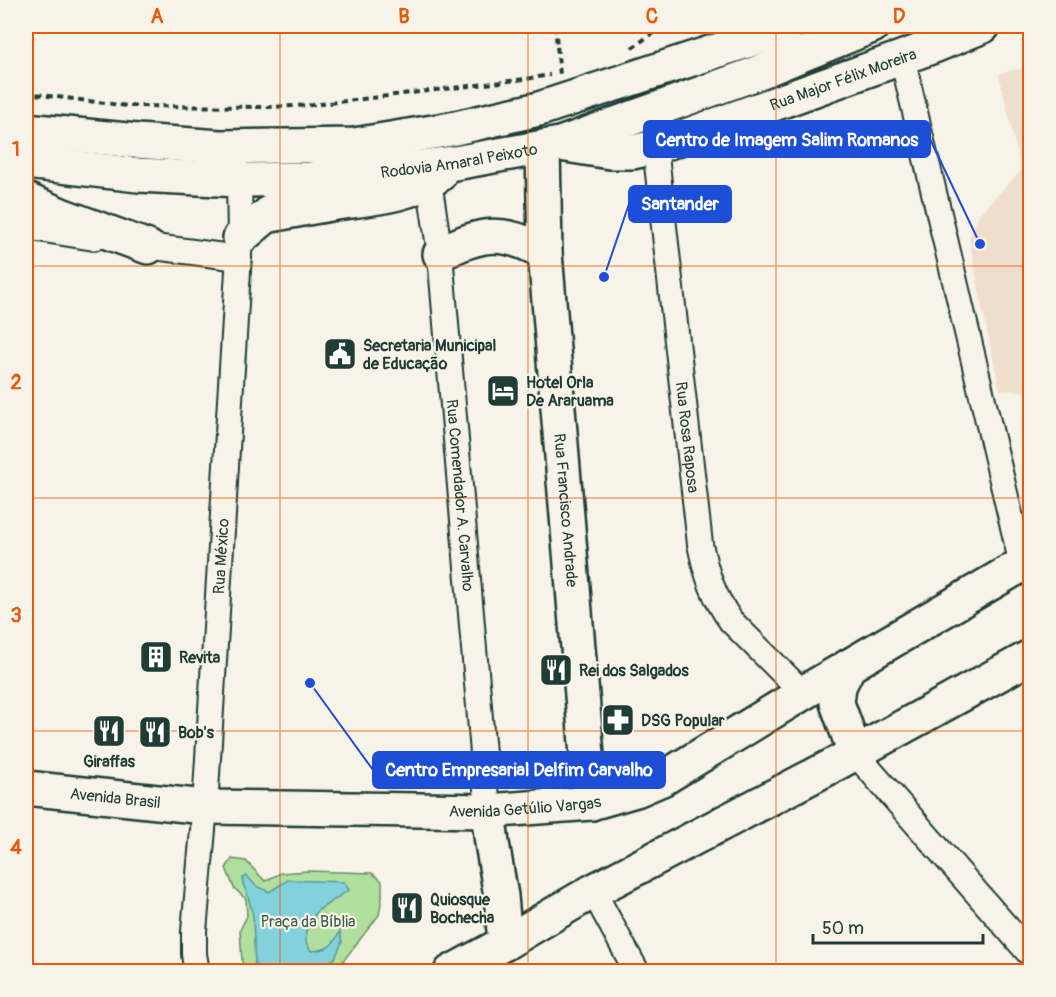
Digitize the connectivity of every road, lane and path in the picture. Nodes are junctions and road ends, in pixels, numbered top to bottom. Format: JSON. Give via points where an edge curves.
{"nodes":[{"id":1,"x":555,"y":26,"type":"edge"},
{"id":2,"x":673,"y":26,"type":"edge"},
{"id":3,"x":872,"y":26,"type":"edge"},
{"id":4,"x":983,"y":26,"type":"edge"},
{"id":5,"x":775,"y":31,"type":"edge"},
{"id":6,"x":626,"y":52,"type":"dead end"},
{"id":7,"x":902,"y":57,"type":"junction"},
{"id":8,"x":563,"y":82,"type":"junction"},
{"id":9,"x":26,"y":93,"type":"edge"},
{"id":10,"x":26,"y":130,"type":"edge"},
{"id":11,"x":552,"y":145,"type":"junction"},
{"id":12,"x":220,"y":147,"type":"junction"},
{"id":13,"x":655,"y":147,"type":"junction"},
{"id":14,"x":26,"y":162,"type":"edge"},
{"id":15,"x":442,"y":172,"type":"junction"},
{"id":16,"x":310,"y":179,"type":"junction"},
{"id":17,"x":239,"y":180,"type":"junction"},
{"id":18,"x":26,"y":200,"type":"edge"},
{"id":19,"x":267,"y":216,"type":"junction"},
{"id":20,"x":26,"y":226,"type":"edge"},
{"id":21,"x":148,"y":247,"type":"junction"},
{"id":22,"x":239,"y":248,"type":"junction"},
{"id":23,"x":544,"y":253,"type":"junction"},
{"id":24,"x":440,"y":254,"type":"junction"},
{"id":25,"x":1026,"y":563,"type":"edge"},
{"id":26,"x":1030,"y":657,"type":"edge"},
{"id":27,"x":849,"y":666,"type":"junction"},
{"id":28,"x":803,"y":693,"type":"junction"},
{"id":29,"x":842,"y":760,"type":"junction"},
{"id":30,"x":26,"y":788,"type":"edge"},
{"id":31,"x":591,"y":803,"type":"junction"},
{"id":32,"x":205,"y":807,"type":"junction"},
{"id":33,"x":488,"y":811,"type":"junction"},
{"id":34,"x":593,"y":891,"type":"junction"},
{"id":35,"x":505,"y":942,"type":"junction"},
{"id":36,"x":1030,"y":954,"type":"edge"},
{"id":37,"x":197,"y":972,"type":"edge"},
{"id":38,"x":450,"y":972,"type":"edge"},
{"id":39,"x":637,"y":972,"type":"edge"}],
"edges":[{"from":1,"to":8,"type":"path"},
{"from":2,"to":6,"type":"path","via":[[653,33]]},
{"from":3,"to":11,"type":"main road","name":"Rodovia Amaral Peixoto","via":[[752,75]]},
{"from":4,"to":7,"type":"main road","name":"Rua Major Félix Moreira"},
{"from":5,"to":8,"type":"main road","name":"Rodovia Amaral Peixoto"},
{"from":5,"to":11,"type":"main road","via":[[707,68],[595,107],[568,124]]},
{"from":7,"to":13,"type":"main road","name":"Rua Major Félix Moreira"},
{"from":7,"to":25,"type":"street"},
{"from":8,"to":9,"type":"path","via":[[526,79],[269,107],[128,106]]},
{"from":8,"to":12,"type":"main road","name":"Rodovia Amaral Peixoto","via":[[539,109],[451,129],[354,145]]},
{"from":10,"to":12,"type":"main road","name":"Rodovia Amaral Peixoto"},
{"from":11,"to":13,"type":"main road","name":"Rua Major Félix Moreira","via":[[610,152]]},
{"from":11,"to":15,"type":"main road","name":"Rodovia Amaral Peixoto"},
{"from":11,"to":23,"type":"main road","name":"Rua Francisco Andrade"},
{"from":12,"to":17,"type":"street","name":"Rua México","via":[[233,162]]},
{"from":13,"to":28,"type":"street","name":"Rua Rosa Raposa","via":[[706,574],[731,621]]},
{"from":14,"to":17,"type":"main road","name":"Rodovia Amaral Peixoto","via":[[138,175]]},
{"from":15,"to":16,"type":"main road","name":"Rodovia Amaral Peixoto"},
{"from":15,"to":19,"type":"main road","via":[[394,195]]},
{"from":15,"to":24,"type":"street","name":"Rua Comendador A. Carvalho"},
{"from":16,"to":17,"type":"main road","name":"Rodovia Amaral Peixoto"},
{"from":16,"to":19,"type":"main road"},
{"from":17,"to":22,"type":"street","name":"Rua México"},
{"from":18,"to":21,"type":"main road"},
{"from":19,"to":22,"type":"main road"},
{"from":20,"to":21,"type":"street"},
{"from":21,"to":22,"type":"street"},
{"from":22,"to":32,"type":"street","name":"Rua México"},
{"from":23,"to":24,"type":"main road","via":[[521,241],[495,236],[460,243]]},
{"from":23,"to":31,"type":"main road","name":"Rua Francisco Andrade"},
{"from":24,"to":33,"type":"street","name":"Rua Comendador A. Carvalho"},
{"from":25,"to":27,"type":"main road","name":"Avenida Getúlio Vargas"},
{"from":26,"to":29,"type":"main road"},
{"from":27,"to":28,"type":"main road","name":"Avenida Getúlio Vargas"},
{"from":27,"to":29,"type":"main road","via":[[839,686],[837,703]]},
{"from":28,"to":29,"type":"main road","via":[[825,726],[831,748]]},
{"from":28,"to":31,"type":"main road","name":"Avenida Getúlio Vargas","via":[[664,778]]},
{"from":29,"to":34,"type":"main road"},
{"from":29,"to":36,"type":"street"},
{"from":30,"to":32,"type":"main road","name":"Avenida Brasil"},
{"from":31,"to":33,"type":"main road","name":"Avenida Getúlio Vargas"},
{"from":32,"to":33,"type":"main road","name":"Avenida Getúlio Vargas"},
{"from":32,"to":37,"type":"street","name":"Rua México","via":[[194,931]]},
{"from":33,"to":35,"type":"main road"},
{"from":34,"to":35,"type":"main road"},
{"from":34,"to":39,"type":"street"},
{"from":35,"to":38,"type":"main road"}]}
